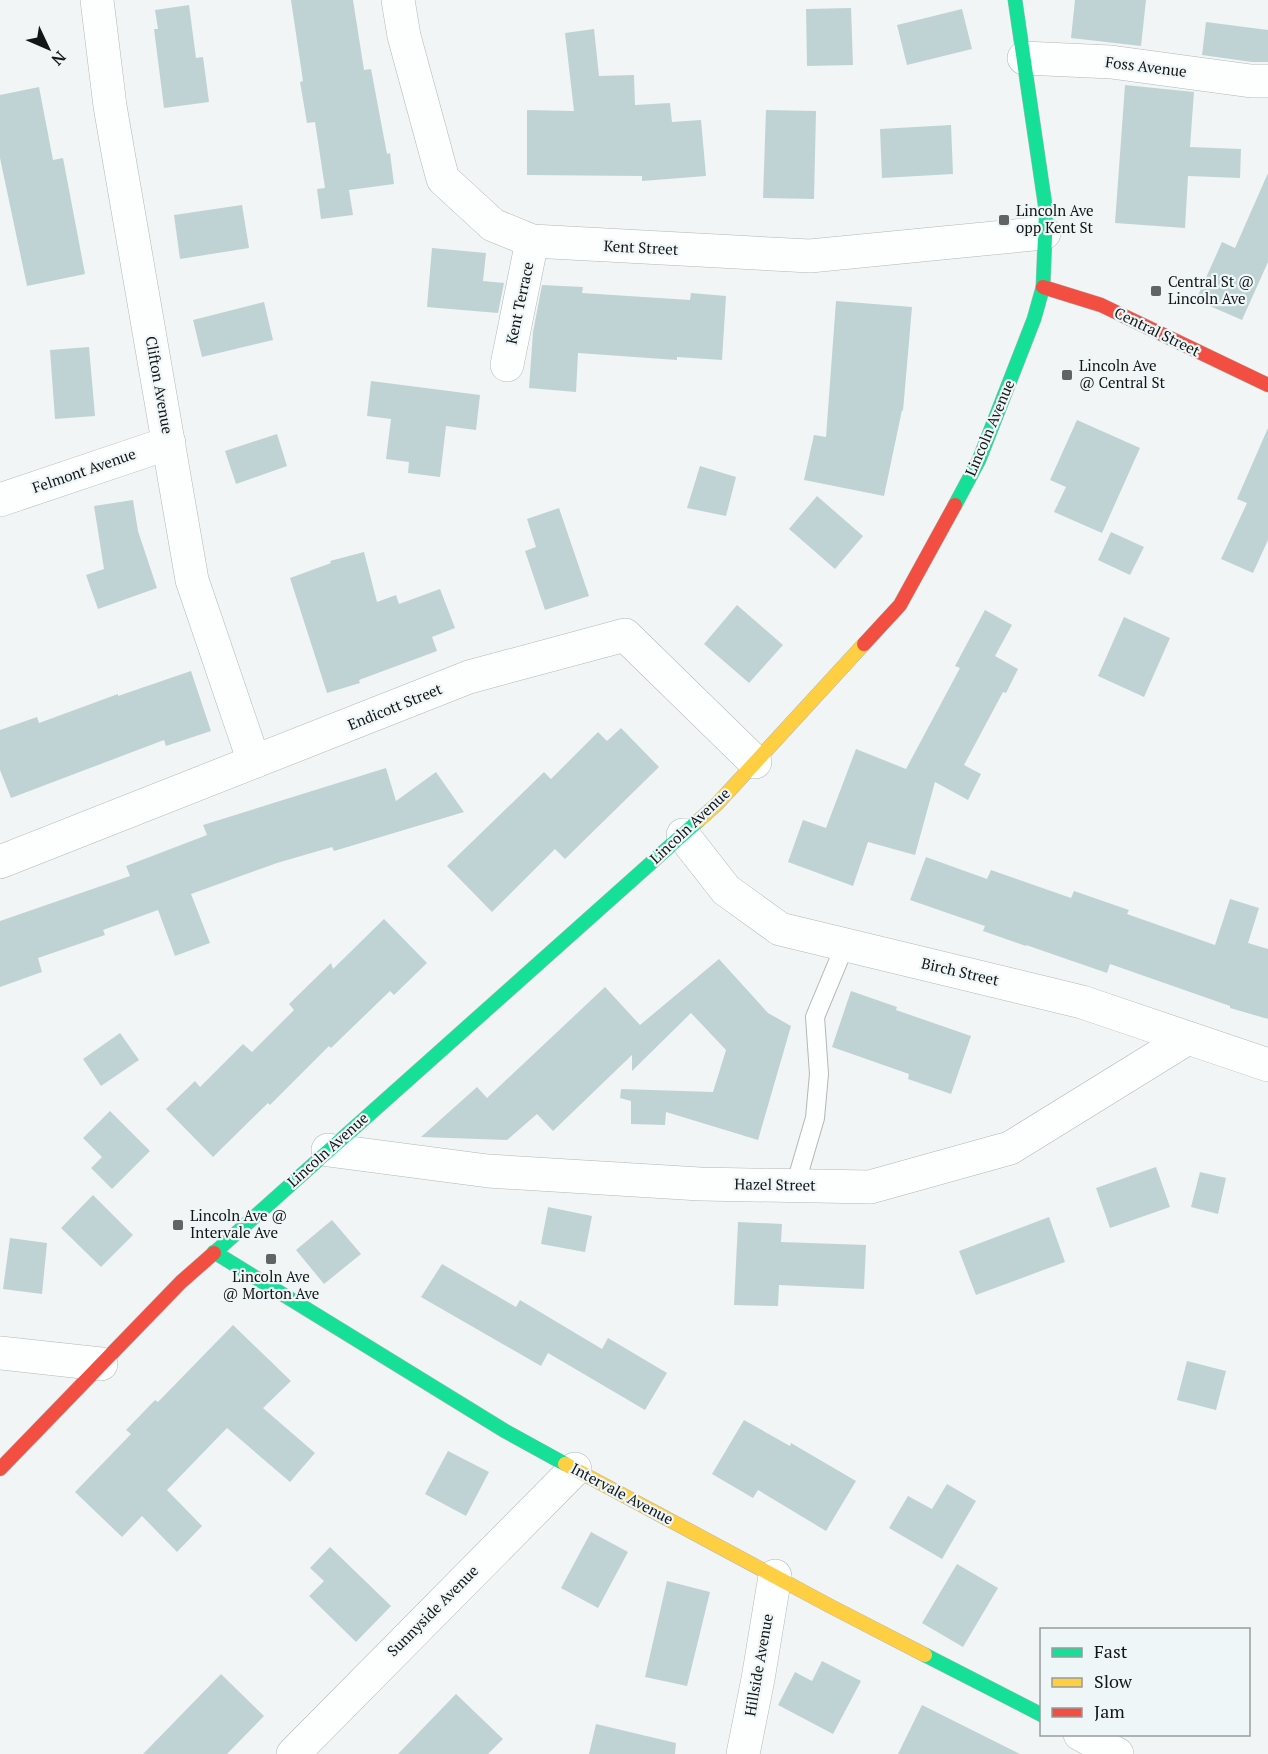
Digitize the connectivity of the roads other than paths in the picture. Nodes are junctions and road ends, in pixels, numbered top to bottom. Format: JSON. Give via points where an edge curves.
{"nodes":[{"id":1,"x":97,"y":0,"type":"edge"},
{"id":2,"x":398,"y":0,"type":"edge"},
{"id":3,"x":1015,"y":0,"type":"edge"},
{"id":4,"x":1024,"y":58,"type":"junction"},
{"id":5,"x":1268,"y":81,"type":"edge"},
{"id":6,"x":1044,"y":233,"type":"junction"},
{"id":7,"x":532,"y":241,"type":"junction"},
{"id":8,"x":1043,"y":286,"type":"junction"},
{"id":9,"x":507,"y":365,"type":"dead end"},
{"id":10,"x":1268,"y":385,"type":"edge"},
{"id":11,"x":169,"y":443,"type":"junction"},
{"id":12,"x":0,"y":500,"type":"edge"},
{"id":13,"x":254,"y":762,"type":"junction"},
{"id":14,"x":756,"y":762,"type":"junction"},
{"id":15,"x":682,"y":835,"type":"junction"},
{"id":16,"x":0,"y":862,"type":"edge"},
{"id":17,"x":845,"y":945,"type":"junction"},
{"id":18,"x":1188,"y":1038,"type":"junction"},
{"id":19,"x":1268,"y":1065,"type":"edge"},
{"id":20,"x":328,"y":1150,"type":"junction"},
{"id":21,"x":795,"y":1185,"type":"junction"},
{"id":22,"x":214,"y":1252,"type":"junction"},
{"id":23,"x":0,"y":1353,"type":"edge"},
{"id":24,"x":101,"y":1364,"type":"junction"},
{"id":25,"x":574,"y":1468,"type":"junction"},
{"id":26,"x":0,"y":1469,"type":"edge"},
{"id":27,"x":775,"y":1576,"type":"junction"},
{"id":28,"x":1040,"y":1714,"type":"edge"},
{"id":29,"x":1084,"y":1736,"type":"edge"},
{"id":30,"x":293,"y":1754,"type":"edge"},
{"id":31,"x":743,"y":1754,"type":"edge"},
{"id":32,"x":1117,"y":1754,"type":"edge"}],
"edges":[{"from":1,"to":11,"type":"street","name":"Clifton Avenue","via":[[110,106]]},
{"from":2,"to":7,"type":"street","name":"Kent Street","via":[[442,179],[493,225]]},
{"from":3,"to":4,"type":"main road","name":"Lincoln Avenue"},
{"from":4,"to":5,"type":"street","name":"Foss Avenue","via":[[1111,62]]},
{"from":4,"to":6,"type":"main road","name":"Lincoln Avenue","via":[[1046,211]]},
{"from":6,"to":7,"type":"street","name":"Kent Street","via":[[810,256]]},
{"from":6,"to":8,"type":"main road","name":"Lincoln Avenue"},
{"from":7,"to":9,"type":"street","name":"Kent Terrace"},
{"from":8,"to":10,"type":"main road","name":"Central Street","via":[[1101,305]]},
{"from":8,"to":14,"type":"main road","name":"Lincoln Avenue","via":[[1029,333],[979,460],[900,605]]},
{"from":11,"to":12,"type":"street","name":"Felmont Avenue"},
{"from":11,"to":13,"type":"street","name":"Clifton Avenue","via":[[192,580]]},
{"from":13,"to":14,"type":"street","name":"Endicott Street","via":[[469,677],[625,635]]},
{"from":13,"to":16,"type":"street","name":"Endicott Street"},
{"from":14,"to":15,"type":"main road","name":"Lincoln Avenue"},
{"from":15,"to":17,"type":"street","name":"Birch Street","via":[[726,890],[780,929]]},
{"from":15,"to":20,"type":"main road","name":"Lincoln Avenue"},
{"from":17,"to":18,"type":"street","name":"Birch Street","via":[[1082,1002]]},
{"from":17,"to":21,"type":"lane","via":[[815,1017],[819,1074],[815,1118]]},
{"from":18,"to":19,"type":"street","name":"Birch Street"},
{"from":18,"to":21,"type":"street","name":"Hazel Street","via":[[1010,1148],[870,1187]]},
{"from":20,"to":21,"type":"street","name":"Hazel Street","via":[[488,1171],[700,1184]]},
{"from":20,"to":22,"type":"main road","name":"Lincoln Avenue"},
{"from":22,"to":24,"type":"main road","name":"Lincoln Avenue"},
{"from":22,"to":25,"type":"main road","name":"Intervale Avenue","via":[[505,1431]]},
{"from":23,"to":24,"type":"street"},
{"from":24,"to":26,"type":"main road","name":"Lincoln Avenue"},
{"from":25,"to":27,"type":"main road","name":"Intervale Avenue"},
{"from":25,"to":30,"type":"street","name":"Sunnyside Avenue"},
{"from":27,"to":28,"type":"main road","name":"Intervale Avenue"},
{"from":27,"to":31,"type":"street","name":"Hillside Avenue"},
{"from":29,"to":32,"type":"street"}]}
